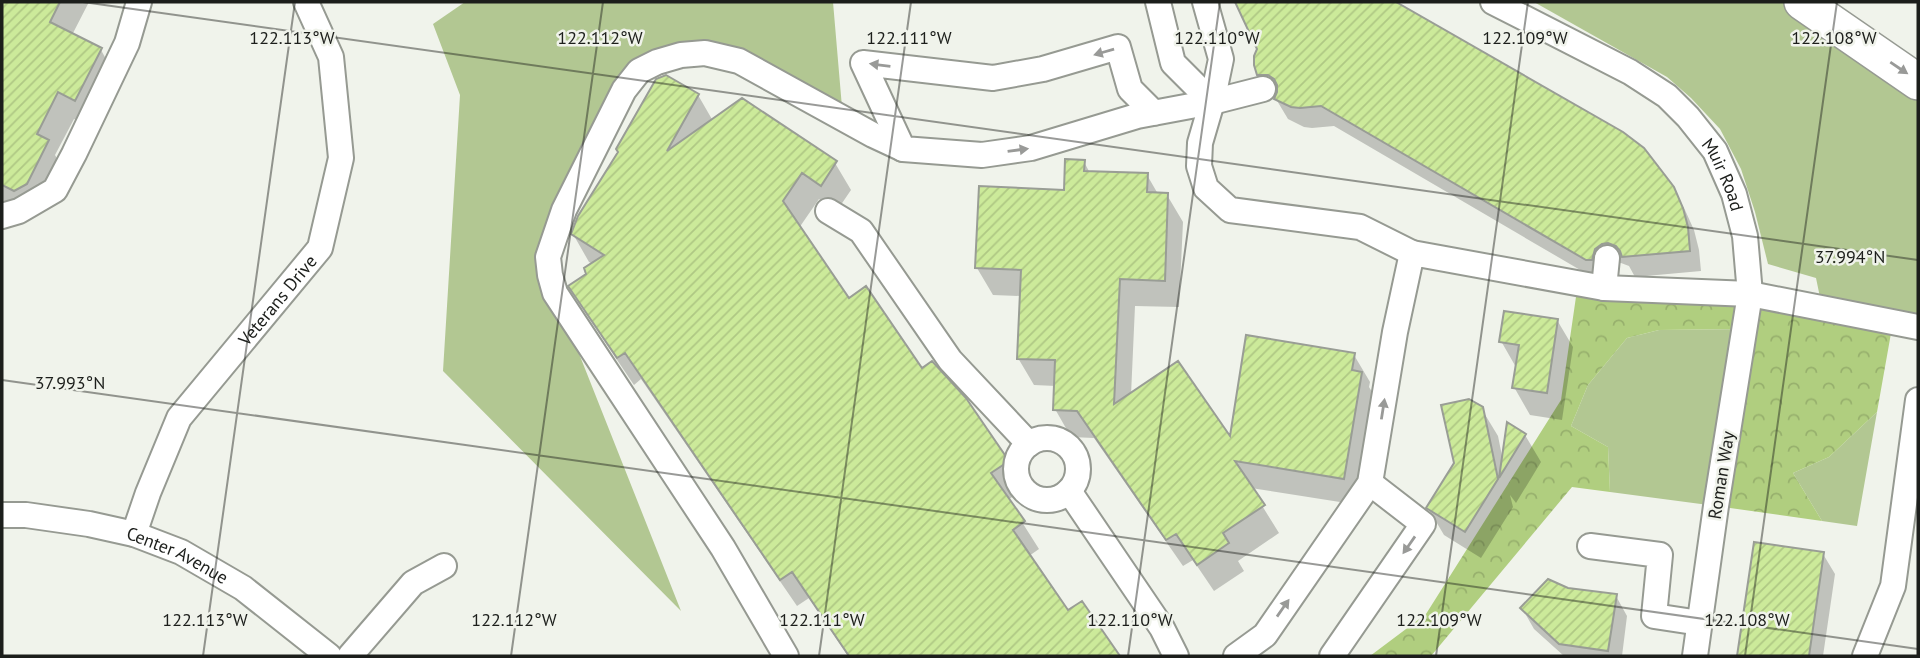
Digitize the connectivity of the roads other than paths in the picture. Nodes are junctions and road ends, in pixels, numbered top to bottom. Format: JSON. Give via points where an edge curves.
{"nodes":[{"id":1,"x":139,"y":2,"type":"edge"},
{"id":2,"x":306,"y":2,"type":"edge"},
{"id":3,"x":1158,"y":2,"type":"edge"},
{"id":4,"x":1172,"y":2,"type":"edge"},
{"id":5,"x":1189,"y":2,"type":"edge"},
{"id":6,"x":1205,"y":2,"type":"edge"},
{"id":7,"x":1493,"y":2,"type":"edge"},
{"id":8,"x":1802,"y":2,"type":"edge"},
{"id":9,"x":1918,"y":82,"type":"edge"},
{"id":10,"x":1263,"y":89,"type":"dead end"},
{"id":11,"x":1207,"y":90,"type":"junction"},
{"id":12,"x":1154,"y":113,"type":"junction"},
{"id":13,"x":903,"y":149,"type":"junction"},
{"id":14,"x":828,"y":211,"type":"dead end"},
{"id":15,"x":2,"y":216,"type":"edge"},
{"id":16,"x":1412,"y":253,"type":"junction"},
{"id":17,"x":1607,"y":258,"type":"dead end"},
{"id":18,"x":1604,"y":288,"type":"junction"},
{"id":19,"x":1750,"y":294,"type":"junction"},
{"id":20,"x":1918,"y":327,"type":"edge"},
{"id":21,"x":1918,"y":400,"type":"edge"},
{"id":22,"x":1029,"y":444,"type":"junction"},
{"id":23,"x":1370,"y":483,"type":"junction"},
{"id":24,"x":1069,"y":491,"type":"junction"},
{"id":25,"x":2,"y":515,"type":"edge"},
{"id":26,"x":134,"y":534,"type":"junction"},
{"id":27,"x":1590,"y":546,"type":"dead end"},
{"id":28,"x":444,"y":566,"type":"dead end"},
{"id":29,"x":1700,"y":622,"type":"junction"},
{"id":30,"x":1260,"y":645,"type":"edge"},
{"id":31,"x":329,"y":656,"type":"edge"},
{"id":32,"x":349,"y":656,"type":"edge"},
{"id":33,"x":786,"y":656,"type":"edge"},
{"id":34,"x":1176,"y":656,"type":"edge"},
{"id":35,"x":1236,"y":656,"type":"edge"},
{"id":36,"x":1332,"y":656,"type":"edge"},
{"id":37,"x":1695,"y":656,"type":"edge"},
{"id":38,"x":1865,"y":656,"type":"edge"}],
"edges":[{"from":1,"to":15,"type":"street","via":[[127,43],[55,190]]},
{"from":2,"to":26,"type":"street","name":"Veterans Drive","via":[[331,57],[341,158],[320,248],[179,418]]},
{"from":3,"to":11,"type":"street","via":[[1173,63]]},
{"from":4,"to":11,"type":"street"},
{"from":5,"to":11,"type":"street"},
{"from":6,"to":11,"type":"street","via":[[1221,59]]},
{"from":7,"to":19,"type":"street","name":"Muir Road","via":[[1630,72],[1667,96],[1688,117],[1715,151],[1734,194],[1745,236]]},
{"from":8,"to":9,"type":"highway","one_way":true},
{"from":10,"to":11,"type":"street"},
{"from":11,"to":12,"type":"street"},
{"from":11,"to":16,"type":"street","via":[[1199,166],[1206,188],[1230,210],[1360,227]]},
{"from":13,"to":12,"type":"street","one_way":true,"via":[[982,155],[1018,150]]},
{"from":12,"to":13,"type":"street","one_way":true,"via":[[1130,89],[1118,47],[993,78],[863,63]]},
{"from":13,"to":33,"type":"street","via":[[739,61],[705,52],[657,62],[639,71],[624,90],[564,210],[548,257],[555,293],[723,548]]},
{"from":14,"to":22,"type":"street","via":[[861,231],[950,360]]},
{"from":16,"to":18,"type":"street"},
{"from":23,"to":16,"type":"street","one_way":true},
{"from":17,"to":18,"type":"street"},
{"from":18,"to":19,"type":"street"},
{"from":19,"to":20,"type":"street"},
{"from":19,"to":29,"type":"street","name":"Roman Way"},
{"from":21,"to":38,"type":"street","via":[[1893,586]]},
{"from":22,"to":24,"type":"street","via":[[1058,440],[1074,453],[1078,473]]},
{"from":22,"to":24,"type":"street","via":[[1016,470],[1023,488],[1051,500]]},
{"from":30,"to":23,"type":"street","one_way":true},
{"from":23,"to":36,"type":"street","one_way":true,"via":[[1423,524]]},
{"from":24,"to":34,"type":"street"},
{"from":25,"to":26,"type":"street","name":"Center Avenue"},
{"from":26,"to":31,"type":"street","name":"Center Avenue","via":[[181,552],[243,588]]},
{"from":27,"to":29,"type":"street","via":[[1660,555],[1654,616]]},
{"from":28,"to":32,"type":"street","via":[[413,583]]},
{"from":29,"to":37,"type":"street","name":"Roman Way"},
{"from":30,"to":35,"type":"street"}]}
